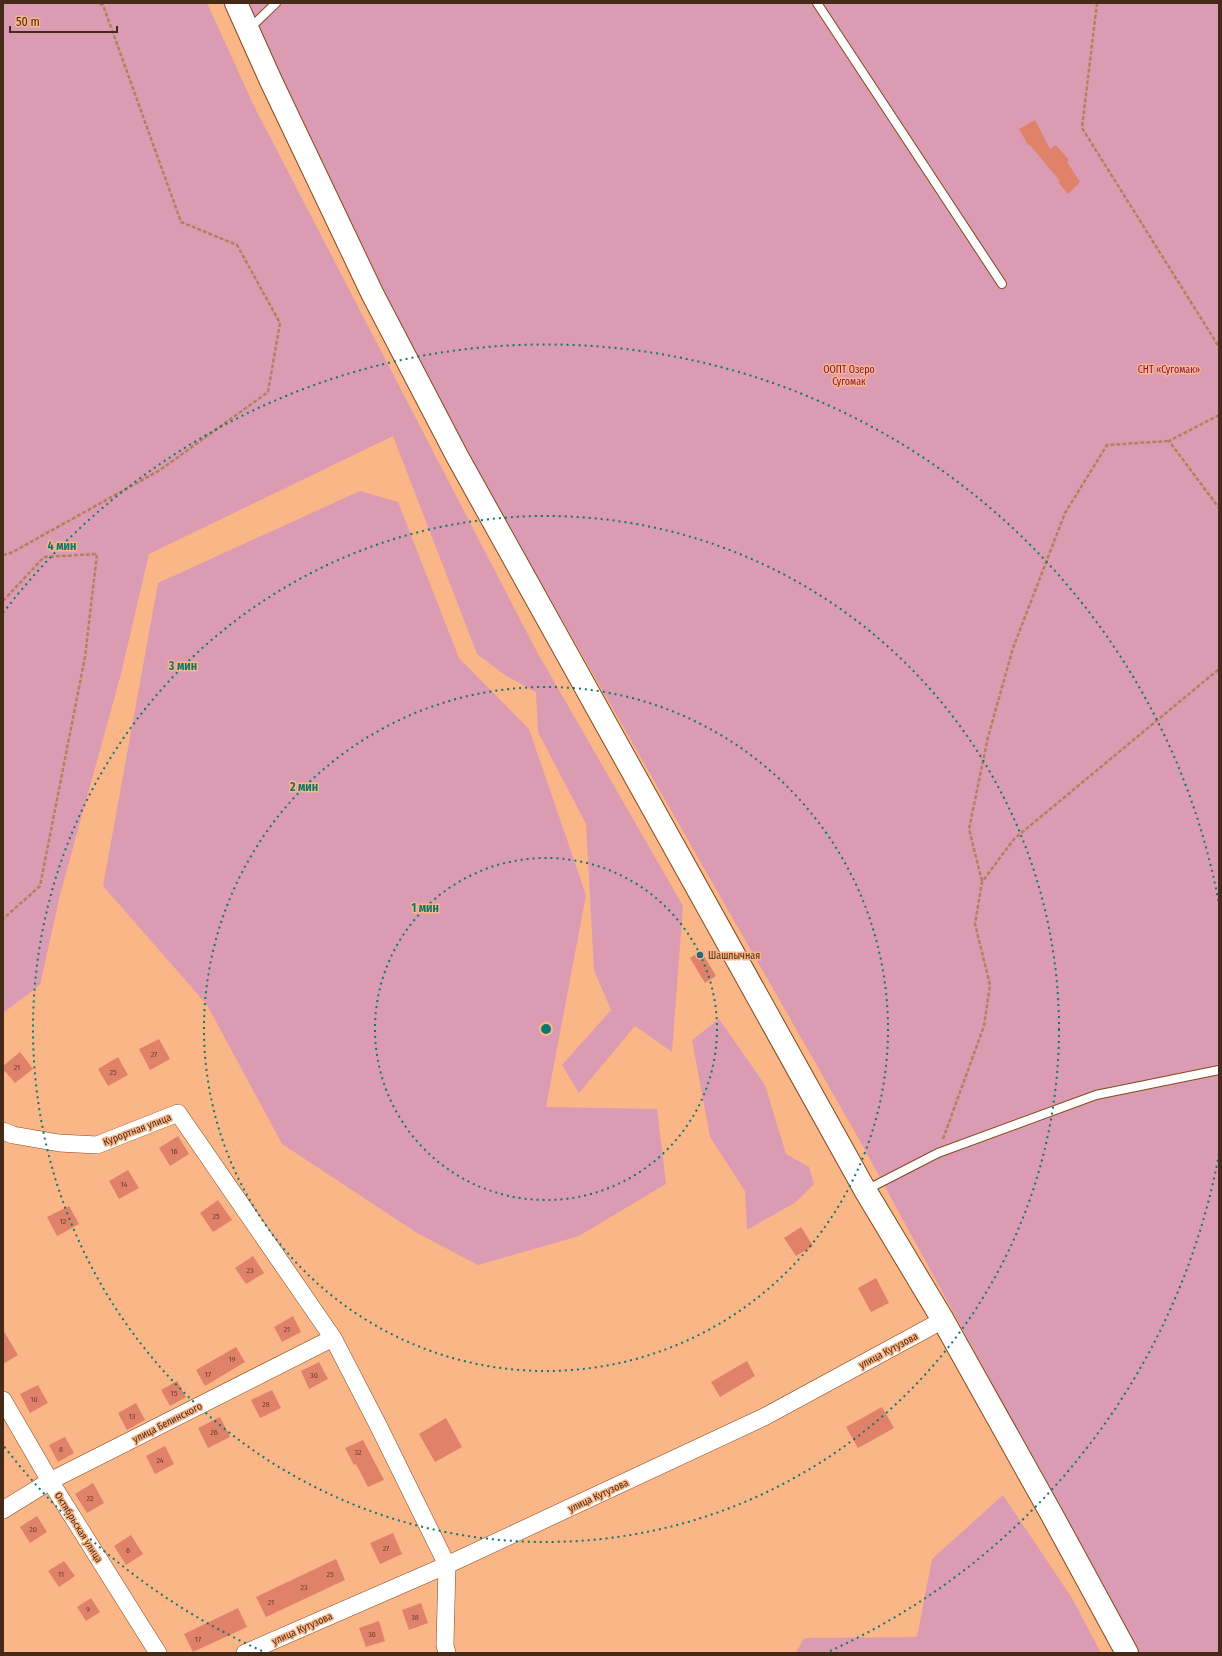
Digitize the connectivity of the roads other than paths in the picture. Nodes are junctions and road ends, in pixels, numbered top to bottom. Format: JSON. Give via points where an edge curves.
{"nodes":[{"id":1,"x":236,"y":3,"type":"edge"},
{"id":2,"x":276,"y":3,"type":"edge"},
{"id":3,"x":817,"y":3,"type":"edge"},
{"id":4,"x":248,"y":30,"type":"junction"},
{"id":5,"x":1002,"y":284,"type":"dead end"},
{"id":6,"x":1219,"y":1070,"type":"edge"},
{"id":7,"x":3,"y":1131,"type":"edge"},
{"id":8,"x":865,"y":1190,"type":"junction"},
{"id":9,"x":943,"y":1320,"type":"junction"},
{"id":10,"x":333,"y":1338,"type":"junction"},
{"id":11,"x":3,"y":1400,"type":"edge"},
{"id":12,"x":50,"y":1481,"type":"junction"},
{"id":13,"x":3,"y":1510,"type":"edge"},
{"id":14,"x":447,"y":1565,"type":"junction"},
{"id":15,"x":158,"y":1653,"type":"edge"},
{"id":16,"x":245,"y":1653,"type":"edge"},
{"id":17,"x":447,"y":1653,"type":"edge"},
{"id":18,"x":1127,"y":1653,"type":"edge"}],
"edges":[{"from":1,"to":4,"type":"main road"},
{"from":2,"to":4,"type":"lane"},
{"from":3,"to":5,"type":"lane"},
{"from":4,"to":8,"type":"main road","via":[[270,82],[372,293],[457,456]]},
{"from":6,"to":8,"type":"lane","via":[[1096,1095],[938,1153]]},
{"from":7,"to":10,"type":"street","name":"Курортная улица","via":[[59,1143],[97,1145],[178,1114]]},
{"from":8,"to":9,"type":"main road"},
{"from":9,"to":14,"type":"street","name":"улица Кутузова","via":[[764,1417]]},
{"from":9,"to":18,"type":"main road"},
{"from":10,"to":12,"type":"street","name":"улица Белинского"},
{"from":10,"to":14,"type":"street"},
{"from":11,"to":12,"type":"street","name":"Октябрьская улица"},
{"from":12,"to":13,"type":"street","name":"улица Белинского"},
{"from":12,"to":15,"type":"street","name":"Октябрьская улица"},
{"from":14,"to":16,"type":"street","name":"улица Кутузова"},
{"from":14,"to":17,"type":"street"}]}
